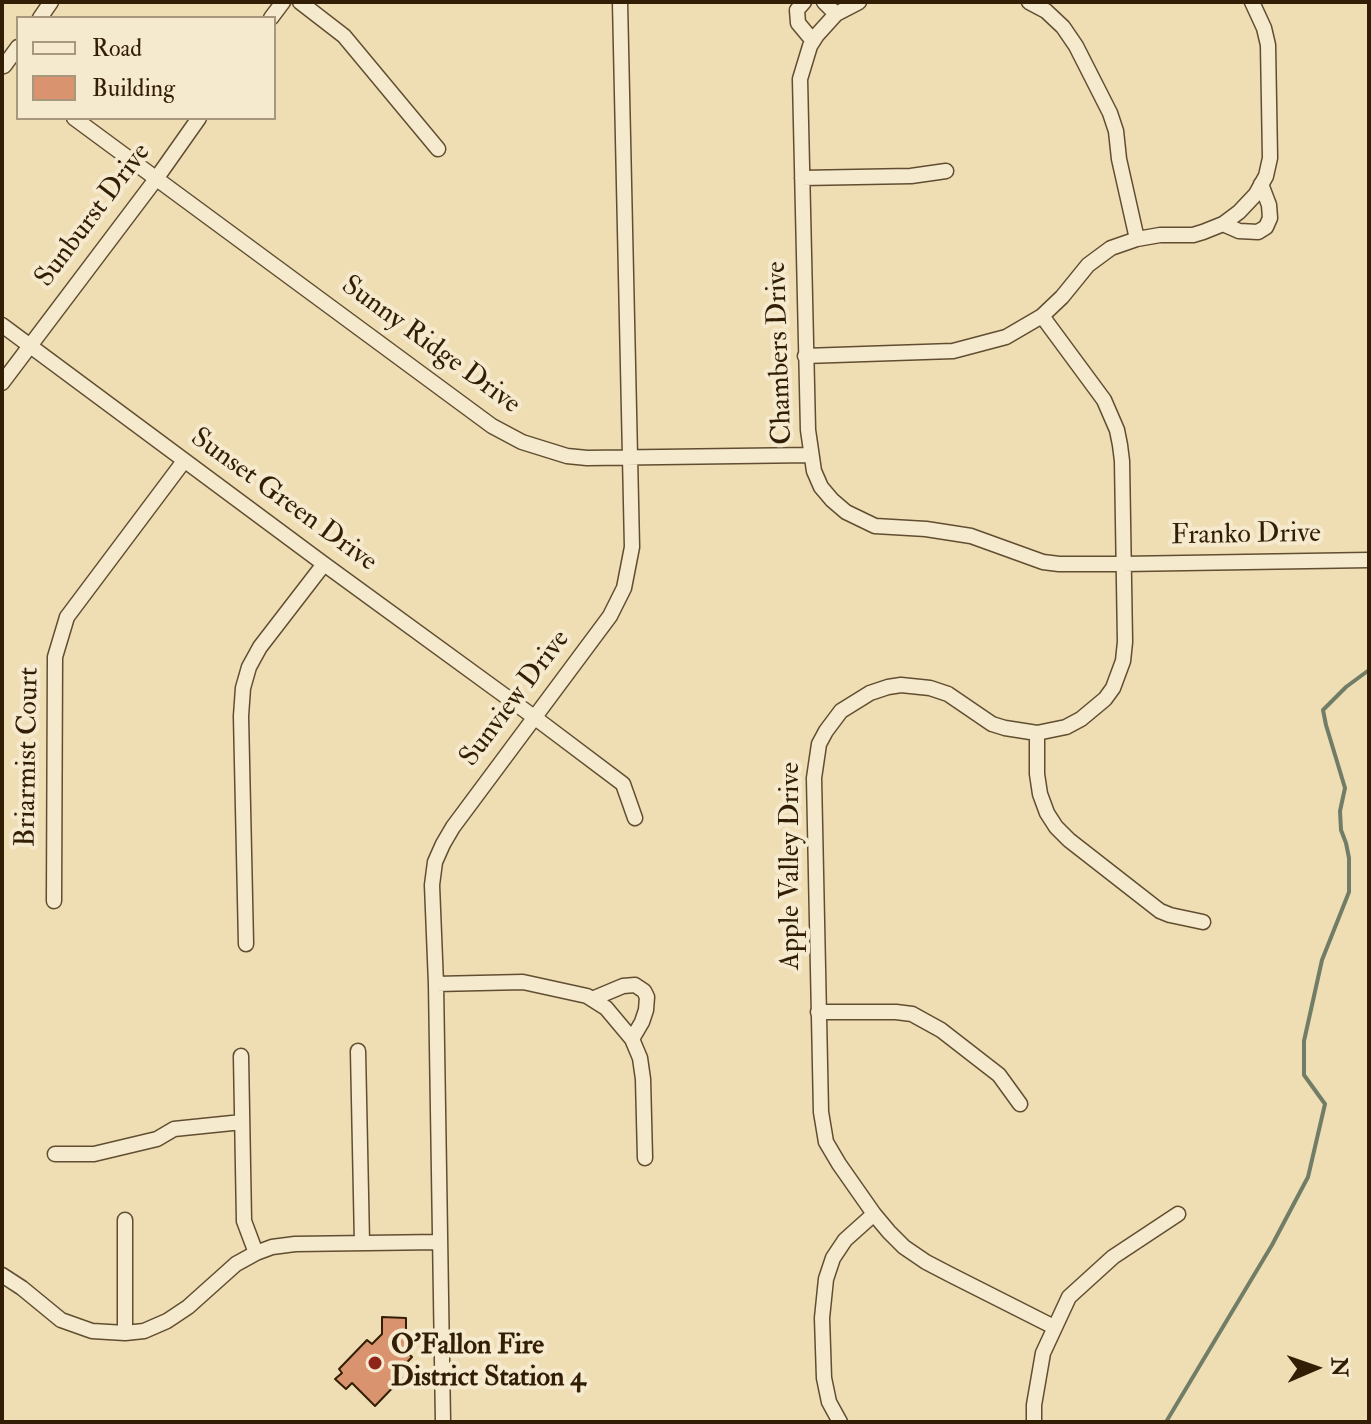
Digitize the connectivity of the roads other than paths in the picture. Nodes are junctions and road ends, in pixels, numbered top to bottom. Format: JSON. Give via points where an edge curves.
{"nodes":[{"id":1,"x":300,"y":2,"type":"edge"},
{"id":2,"x":620,"y":2,"type":"edge"},
{"id":3,"x":804,"y":2,"type":"edge"},
{"id":4,"x":824,"y":2,"type":"edge"},
{"id":5,"x":859,"y":2,"type":"edge"},
{"id":6,"x":1029,"y":2,"type":"edge"},
{"id":7,"x":1252,"y":2,"type":"edge"},
{"id":8,"x":836,"y":14,"type":"junction"},
{"id":9,"x":813,"y":41,"type":"junction"},
{"id":10,"x":16,"y":49,"type":"edge"},
{"id":11,"x":3,"y":65,"type":"edge"},
{"id":12,"x":77,"y":120,"type":"edge"},
{"id":13,"x":198,"y":120,"type":"edge"},
{"id":14,"x":438,"y":149,"type":"dead end"},
{"id":15,"x":946,"y":171,"type":"dead end"},
{"id":16,"x":802,"y":178,"type":"junction"},
{"id":17,"x":156,"y":179,"type":"junction"},
{"id":18,"x":1261,"y":184,"type":"junction"},
{"id":19,"x":1223,"y":224,"type":"junction"},
{"id":20,"x":1137,"y":239,"type":"junction"},
{"id":21,"x":1042,"y":316,"type":"junction"},
{"id":22,"x":2,"y":325,"type":"edge"},
{"id":23,"x":29,"y":345,"type":"junction"},
{"id":24,"x":805,"y":356,"type":"junction"},
{"id":25,"x":2,"y":383,"type":"edge"},
{"id":26,"x":811,"y":455,"type":"junction"},
{"id":27,"x":631,"y":458,"type":"junction"},
{"id":28,"x":184,"y":461,"type":"junction"},
{"id":29,"x":1369,"y":560,"type":"edge"},
{"id":30,"x":324,"y":564,"type":"junction"},
{"id":31,"x":1123,"y":564,"type":"junction"},
{"id":32,"x":534,"y":717,"type":"junction"},
{"id":33,"x":1037,"y":733,"type":"junction"},
{"id":34,"x":635,"y":818,"type":"dead end"},
{"id":35,"x":54,"y":901,"type":"dead end"},
{"id":36,"x":1203,"y":922,"type":"dead end"},
{"id":37,"x":246,"y":944,"type":"dead end"},
{"id":38,"x":436,"y":984,"type":"junction"},
{"id":39,"x":592,"y":999,"type":"junction"},
{"id":40,"x":818,"y":1012,"type":"junction"},
{"id":41,"x":632,"y":1039,"type":"junction"},
{"id":42,"x":358,"y":1051,"type":"dead end"},
{"id":43,"x":241,"y":1056,"type":"dead end"},
{"id":44,"x":1020,"y":1104,"type":"dead end"},
{"id":45,"x":242,"y":1122,"type":"junction"},
{"id":46,"x":55,"y":1154,"type":"dead end"},
{"id":47,"x":645,"y":1158,"type":"dead end"},
{"id":48,"x":874,"y":1214,"type":"junction"},
{"id":49,"x":1178,"y":1214,"type":"dead end"},
{"id":50,"x":125,"y":1220,"type":"dead end"},
{"id":51,"x":439,"y":1242,"type":"junction"},
{"id":52,"x":362,"y":1243,"type":"junction"},
{"id":53,"x":256,"y":1253,"type":"junction"},
{"id":54,"x":2,"y":1275,"type":"edge"},
{"id":55,"x":1054,"y":1327,"type":"junction"},
{"id":56,"x":125,"y":1333,"type":"junction"},
{"id":57,"x":443,"y":1422,"type":"edge"},
{"id":58,"x":840,"y":1422,"type":"edge"},
{"id":59,"x":1034,"y":1422,"type":"edge"}],
"edges":[{"from":1,"to":14,"type":"street","via":[[344,36]]},
{"from":2,"to":27,"type":"street","name":"Sunview Drive"},
{"from":3,"to":9,"type":"street","via":[[797,10],[798,23]]},
{"from":4,"to":8,"type":"street"},
{"from":5,"to":8,"type":"street","name":"Chambers Drive"},
{"from":6,"to":20,"type":"street","via":[[1063,27],[1110,113]]},
{"from":7,"to":18,"type":"street","via":[[1268,45],[1270,158]]},
{"from":8,"to":9,"type":"street","name":"Chambers Drive"},
{"from":9,"to":16,"type":"street","name":"Chambers Drive","via":[[800,79]]},
{"from":10,"to":11,"type":"street"},
{"from":12,"to":17,"type":"street","name":"Sunny Ridge Drive"},
{"from":13,"to":17,"type":"street","name":"Sunburst Drive"},
{"from":15,"to":16,"type":"street"},
{"from":16,"to":24,"type":"street","name":"Chambers Drive"},
{"from":17,"to":23,"type":"street","name":"Sunburst Drive"},
{"from":17,"to":27,"type":"street","name":"Sunny Ridge Drive","via":[[492,426],[567,456]]},
{"from":18,"to":19,"type":"street"},
{"from":18,"to":19,"type":"street","via":[[1269,205],[1266,227],[1239,231]]},
{"from":19,"to":20,"type":"street","via":[[1193,235]]},
{"from":20,"to":21,"type":"street","via":[[1111,248],[1088,265]]},
{"from":21,"to":24,"type":"street","via":[[1006,337],[953,351]]},
{"from":21,"to":31,"type":"street","name":"Apple Valley Drive","via":[[1104,400],[1117,430]]},
{"from":22,"to":23,"type":"street","name":"Sunset Green Drive"},
{"from":23,"to":25,"type":"street","name":"Sunburst Drive"},
{"from":23,"to":28,"type":"street","name":"Sunset Green Drive"},
{"from":24,"to":26,"type":"street","name":"Chambers Drive"},
{"from":26,"to":27,"type":"street","name":"Sunny Ridge Drive"},
{"from":26,"to":31,"type":"street","name":"Chambers Drive","via":[[821,487],[832,500],[875,526],[971,536],[1043,562]]},
{"from":27,"to":32,"type":"street","name":"Sunview Drive","via":[[632,547],[624,588],[610,616]]},
{"from":28,"to":30,"type":"street","name":"Sunset Green Drive"},
{"from":28,"to":35,"type":"street","name":"Briarmist Court","via":[[67,617],[55,657]]},
{"from":29,"to":31,"type":"street","name":"Franko Drive"},
{"from":30,"to":32,"type":"street","name":"Sunset Green Drive"},
{"from":30,"to":37,"type":"street","via":[[260,647],[243,688]]},
{"from":31,"to":33,"type":"street","name":"Apple Valley Drive","via":[[1125,642],[1113,688],[1081,719]]},
{"from":32,"to":34,"type":"street","name":"Sunset Green Drive","via":[[623,784]]},
{"from":32,"to":38,"type":"street","name":"Sunview Drive","via":[[453,827],[435,862]]},
{"from":33,"to":36,"type":"street","via":[[1040,794],[1056,827],[1160,911]]},
{"from":33,"to":40,"type":"street","name":"Apple Valley Drive","via":[[992,724],[948,694],[913,685],[870,693],[841,711],[819,744],[814,778]]},
{"from":38,"to":39,"type":"street","via":[[523,982]]},
{"from":38,"to":51,"type":"street","name":"Sunview Drive"},
{"from":39,"to":41,"type":"street"},
{"from":39,"to":41,"type":"street","via":[[623,986],[644,991],[646,1010]]},
{"from":40,"to":44,"type":"street","via":[[912,1014],[999,1075]]},
{"from":40,"to":48,"type":"street","name":"Apple Valley Drive","via":[[826,1142]]},
{"from":41,"to":47,"type":"street","via":[[643,1079]]},
{"from":42,"to":52,"type":"street"},
{"from":43,"to":45,"type":"street"},
{"from":45,"to":46,"type":"street","via":[[174,1129],[157,1139],[94,1154]]},
{"from":45,"to":53,"type":"street","via":[[244,1221]]},
{"from":48,"to":55,"type":"street","name":"Apple Valley Drive","via":[[926,1262]]},
{"from":48,"to":58,"type":"street","via":[[845,1240],[826,1279],[824,1378]]},
{"from":49,"to":55,"type":"street","via":[[1113,1257],[1069,1297]]},
{"from":50,"to":56,"type":"street"},
{"from":51,"to":52,"type":"street"},
{"from":51,"to":57,"type":"street","name":"Sunview Drive"},
{"from":52,"to":53,"type":"street","via":[[295,1244]]},
{"from":53,"to":56,"type":"street","via":[[167,1321]]},
{"from":54,"to":56,"type":"street","via":[[61,1320],[92,1331]]},
{"from":55,"to":59,"type":"street","via":[[1037,1379]]}]}
